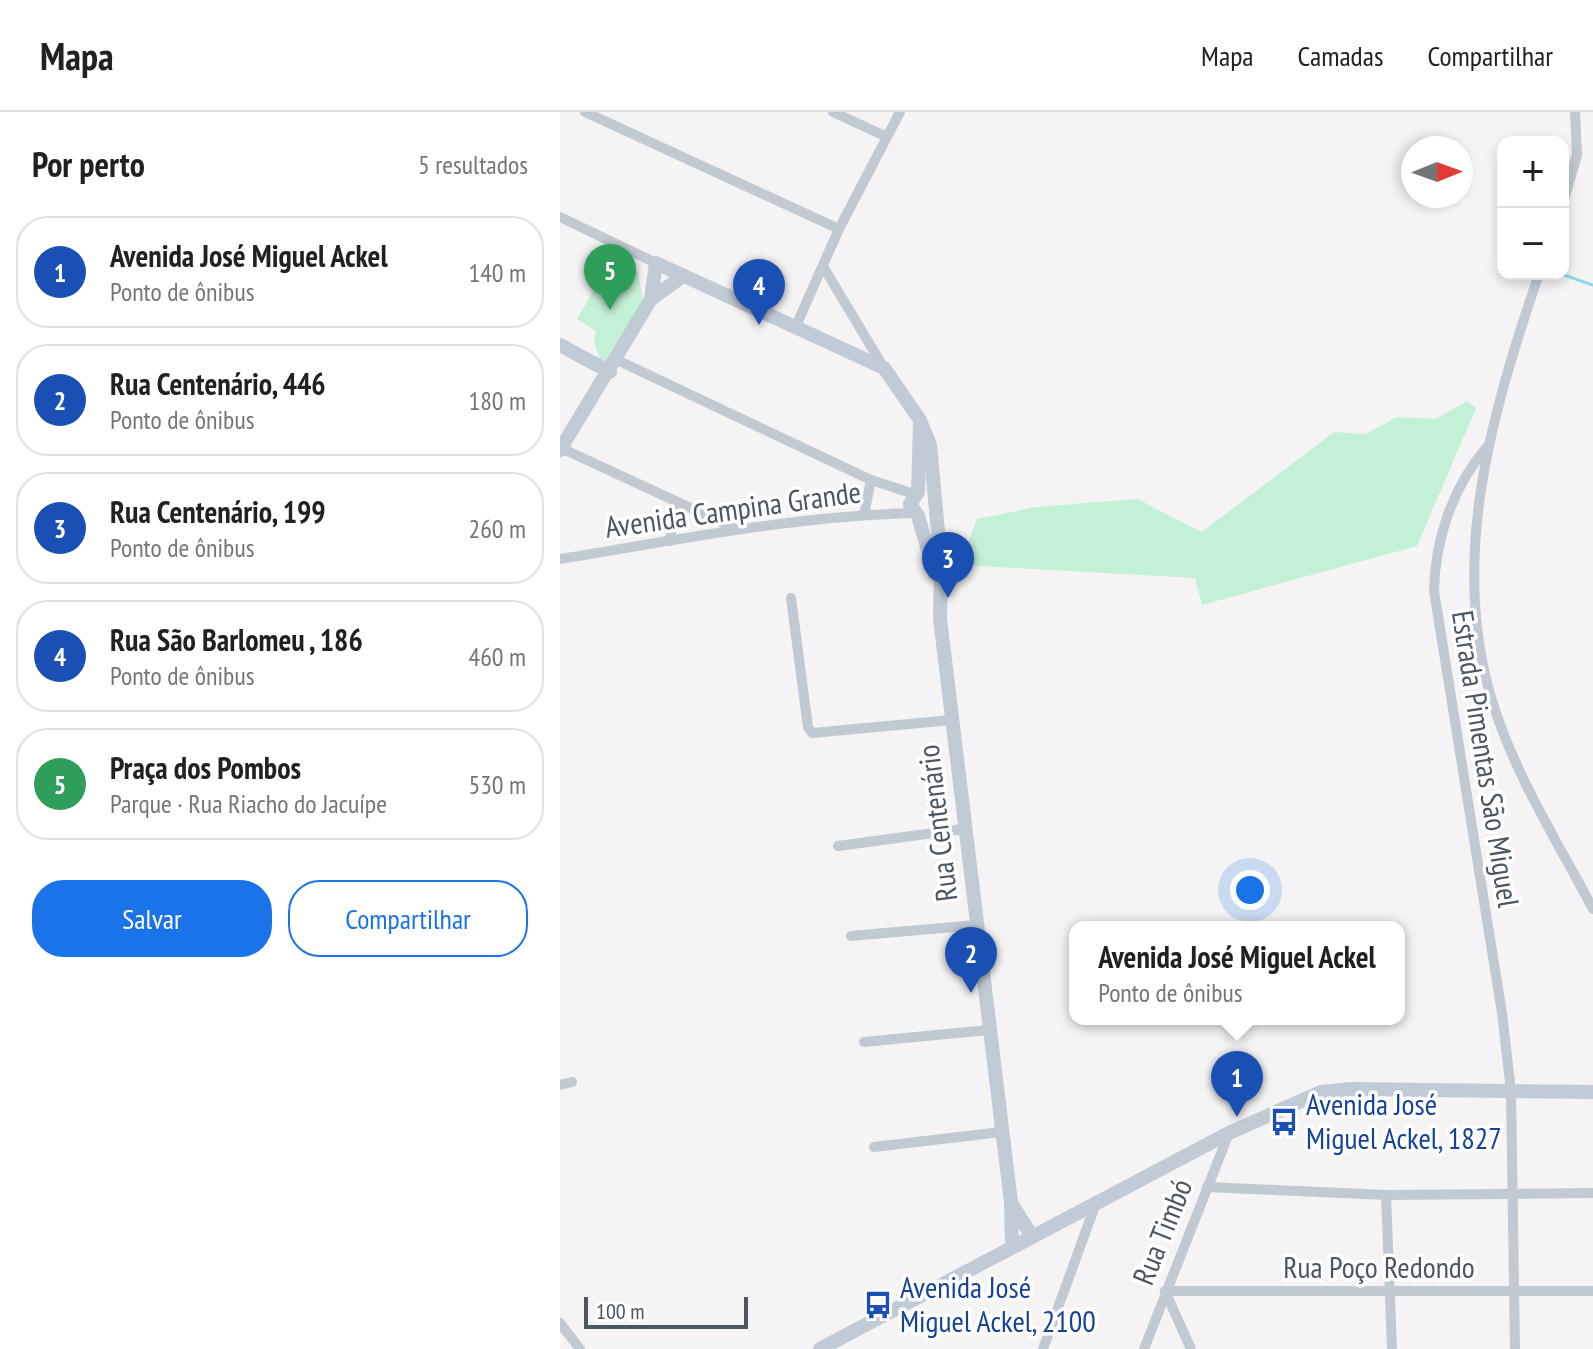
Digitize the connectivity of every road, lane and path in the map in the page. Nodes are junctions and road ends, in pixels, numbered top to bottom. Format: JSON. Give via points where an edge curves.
{"nodes":[{"id":1,"x":585,"y":112,"type":"edge"},
{"id":2,"x":833,"y":112,"type":"edge"},
{"id":3,"x":900,"y":112,"type":"edge"},
{"id":4,"x":1575,"y":112,"type":"edge"},
{"id":5,"x":887,"y":137,"type":"junction"},
{"id":6,"x":1569,"y":182,"type":"edge"},
{"id":7,"x":560,"y":217,"type":"edge"},
{"id":8,"x":839,"y":229,"type":"junction"},
{"id":9,"x":656,"y":263,"type":"junction"},
{"id":10,"x":824,"y":268,"type":"junction"},
{"id":11,"x":683,"y":276,"type":"junction"},
{"id":12,"x":1537,"y":280,"type":"edge"},
{"id":13,"x":651,"y":299,"type":"junction"},
{"id":14,"x":795,"y":328,"type":"junction"},
{"id":15,"x":560,"y":345,"type":"edge"},
{"id":16,"x":613,"y":366,"type":"junction"},
{"id":17,"x":884,"y":368,"type":"junction"},
{"id":18,"x":920,"y":420,"type":"junction"},
{"id":19,"x":1487,"y":447,"type":"junction"},
{"id":20,"x":561,"y":449,"type":"edge"},
{"id":21,"x":871,"y":480,"type":"junction"},
{"id":22,"x":916,"y":493,"type":"junction"},
{"id":23,"x":675,"y":501,"type":"junction"},
{"id":24,"x":935,"y":504,"type":"junction"},
{"id":25,"x":864,"y":515,"type":"junction"},
{"id":26,"x":916,"y":515,"type":"junction"},
{"id":27,"x":738,"y":530,"type":"junction"},
{"id":28,"x":670,"y":541,"type":"junction"},
{"id":29,"x":560,"y":559,"type":"edge"},
{"id":30,"x":938,"y":581,"type":"junction"},
{"id":31,"x":791,"y":598,"type":"dead end"},
{"id":32,"x":952,"y":720,"type":"junction"},
{"id":33,"x":963,"y":829,"type":"junction"},
{"id":34,"x":838,"y":846,"type":"dead end"},
{"id":35,"x":1593,"y":909,"type":"edge"},
{"id":36,"x":976,"y":925,"type":"junction"},
{"id":37,"x":851,"y":936,"type":"dead end"},
{"id":38,"x":988,"y":1030,"type":"junction"},
{"id":39,"x":864,"y":1042,"type":"dead end"},
{"id":40,"x":572,"y":1082,"type":"dead end"},
{"id":41,"x":560,"y":1085,"type":"edge"},
{"id":42,"x":1511,"y":1091,"type":"junction"},
{"id":43,"x":1593,"y":1092,"type":"edge"},
{"id":44,"x":1001,"y":1132,"type":"junction"},
{"id":45,"x":1229,"y":1133,"type":"junction"},
{"id":46,"x":874,"y":1147,"type":"dead end"},
{"id":47,"x":1207,"y":1187,"type":"junction"},
{"id":48,"x":1515,"y":1193,"type":"junction"},
{"id":49,"x":1593,"y":1193,"type":"edge"},
{"id":50,"x":1386,"y":1195,"type":"junction"},
{"id":51,"x":1011,"y":1202,"type":"junction"},
{"id":52,"x":1096,"y":1203,"type":"junction"},
{"id":53,"x":1032,"y":1236,"type":"junction"},
{"id":54,"x":1012,"y":1246,"type":"junction"},
{"id":55,"x":1165,"y":1291,"type":"junction"},
{"id":56,"x":1593,"y":1291,"type":"edge"},
{"id":57,"x":1515,"y":1292,"type":"junction"},
{"id":58,"x":1390,"y":1293,"type":"junction"},
{"id":59,"x":560,"y":1323,"type":"edge"},
{"id":60,"x":1041,"y":1348,"type":"edge"},
{"id":61,"x":580,"y":1349,"type":"edge"},
{"id":62,"x":820,"y":1349,"type":"edge"},
{"id":63,"x":1144,"y":1349,"type":"edge"},
{"id":64,"x":1191,"y":1349,"type":"edge"},
{"id":65,"x":1392,"y":1349,"type":"edge"},
{"id":66,"x":1515,"y":1349,"type":"edge"}],
"edges":[{"from":1,"to":8,"type":"street"},
{"from":2,"to":5,"type":"street"},
{"from":3,"to":5,"type":"street"},
{"from":4,"to":6,"type":"street","via":[[1577,155]]},
{"from":5,"to":8,"type":"street"},
{"from":7,"to":9,"type":"street"},
{"from":8,"to":10,"type":"street"},
{"from":9,"to":11,"type":"street"},
{"from":9,"to":13,"type":"street"},
{"from":10,"to":14,"type":"street"},
{"from":10,"to":17,"type":"street","name":"Rua Centenário"},
{"from":11,"to":13,"type":"street"},
{"from":11,"to":14,"type":"street"},
{"from":12,"to":19,"type":"street"},
{"from":13,"to":16,"type":"street"},
{"from":14,"to":17,"type":"street"},
{"from":15,"to":16,"type":"street"},
{"from":16,"to":20,"type":"street"},
{"from":16,"to":21,"type":"street"},
{"from":17,"to":18,"type":"street","name":"Rua Centenário"},
{"from":18,"to":22,"type":"street","name":"Rua Centenário"},
{"from":18,"to":24,"type":"street","name":"Rua Centenário","via":[[930,445]]},
{"from":19,"to":35,"type":"street","via":[[1474,575],[1480,656],[1508,745]]},
{"from":19,"to":42,"type":"street","name":"Estrada Pimentas São Miguel","via":[[1472,464],[1449,512],[1435,563],[1434,591]]},
{"from":20,"to":23,"type":"street"},
{"from":21,"to":22,"type":"street"},
{"from":21,"to":25,"type":"street"},
{"from":22,"to":24,"type":"street","via":[[928,492]]},
{"from":22,"to":26,"type":"street","name":"Rua Centenário","via":[[910,504]]},
{"from":23,"to":27,"type":"street"},
{"from":23,"to":28,"type":"street"},
{"from":24,"to":26,"type":"street","via":[[928,516]]},
{"from":24,"to":30,"type":"street","name":"Rua Centenário"},
{"from":25,"to":26,"type":"street","name":"Avenida Campina Grande"},
{"from":25,"to":27,"type":"street","name":"Avenida Campina Grande"},
{"from":26,"to":30,"type":"street","name":"Rua Centenário"},
{"from":27,"to":28,"type":"street","name":"Avenida Campina Grande"},
{"from":28,"to":29,"type":"street","name":"Avenida Campina Grande"},
{"from":30,"to":32,"type":"street","name":"Rua Centenário"},
{"from":31,"to":32,"type":"street","via":[[812,733]]},
{"from":32,"to":33,"type":"street","name":"Rua Centenário"},
{"from":33,"to":34,"type":"street"},
{"from":33,"to":36,"type":"street","name":"Rua Centenário"},
{"from":36,"to":37,"type":"street"},
{"from":36,"to":38,"type":"street","name":"Rua Centenário"},
{"from":38,"to":39,"type":"street"},
{"from":38,"to":44,"type":"street","name":"Rua Centenário"},
{"from":40,"to":41,"type":"street"},
{"from":42,"to":43,"type":"street"},
{"from":42,"to":45,"type":"street","via":[[1328,1090]]},
{"from":42,"to":48,"type":"street","name":"Estrada Pimentas São Miguel"},
{"from":44,"to":46,"type":"street"},
{"from":44,"to":51,"type":"street","name":"Rua Centenário"},
{"from":45,"to":47,"type":"street","name":"Rua Timbó"},
{"from":45,"to":52,"type":"street"},
{"from":47,"to":50,"type":"street"},
{"from":47,"to":55,"type":"street","name":"Rua Timbó"},
{"from":48,"to":49,"type":"street"},
{"from":48,"to":50,"type":"street"},
{"from":48,"to":57,"type":"street","name":"Estrada Pimentas São Miguel"},
{"from":50,"to":58,"type":"street"},
{"from":51,"to":53,"type":"street","name":"Rua Centenário"},
{"from":51,"to":54,"type":"street","name":"Rua Centenário"},
{"from":52,"to":53,"type":"street"},
{"from":52,"to":60,"type":"street"},
{"from":53,"to":54,"type":"street"},
{"from":54,"to":62,"type":"street"},
{"from":55,"to":58,"type":"street","name":"Rua Poço Redondo"},
{"from":55,"to":63,"type":"street","name":"Rua Timbó"},
{"from":55,"to":64,"type":"street"},
{"from":56,"to":57,"type":"street","name":"Rua Poço Redondo"},
{"from":57,"to":58,"type":"street","name":"Rua Poço Redondo"},
{"from":57,"to":66,"type":"street","name":"Estrada Pimentas São Miguel"},
{"from":58,"to":65,"type":"street"},
{"from":59,"to":61,"type":"street"}]}
